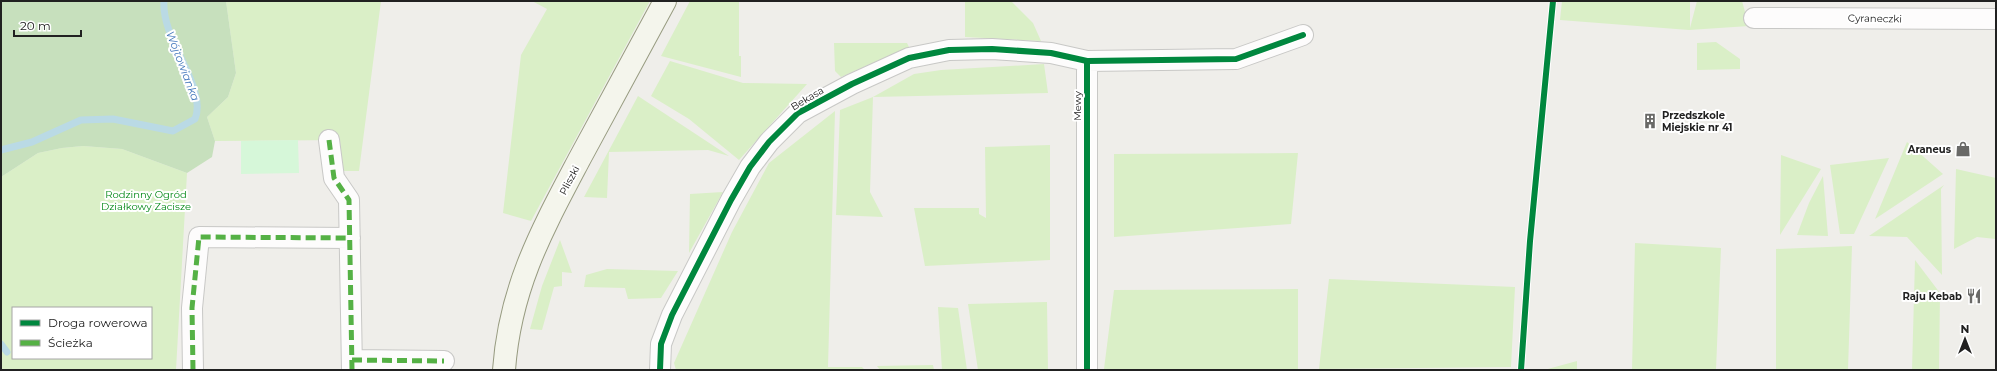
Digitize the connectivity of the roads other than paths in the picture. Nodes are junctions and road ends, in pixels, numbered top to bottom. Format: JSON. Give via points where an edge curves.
{"nodes":[{"id":1,"x":665,"y":1,"type":"edge"},
{"id":2,"x":1754,"y":18,"type":"dead end"},
{"id":3,"x":1996,"y":20,"type":"edge"},
{"id":4,"x":1303,"y":35,"type":"dead end"},
{"id":5,"x":1087,"y":61,"type":"junction"},
{"id":6,"x":328,"y":140,"type":"dead end"},
{"id":7,"x":350,"y":238,"type":"junction"},
{"id":8,"x":444,"y":361,"type":"dead end"},
{"id":9,"x":352,"y":365,"type":"edge"},
{"id":10,"x":193,"y":370,"type":"edge"},
{"id":11,"x":504,"y":370,"type":"edge"},
{"id":12,"x":660,"y":370,"type":"edge"},
{"id":13,"x":1087,"y":370,"type":"edge"}],
"edges":[{"from":1,"to":11,"type":"street","name":"Pliszki","via":[[530,256],[514,302]]},
{"from":2,"to":3,"type":"street","name":"Cyraneczki"},
{"from":4,"to":5,"type":"street","via":[[1236,59]]},
{"from":5,"to":12,"type":"street","name":"Bekasa","via":[[1052,53],[992,49],[949,50],[909,58],[852,84],[798,113],[769,142],[750,167],[731,200],[672,315],[661,344]]},
{"from":5,"to":13,"type":"street","name":"Mewy"},
{"from":6,"to":7,"type":"street","via":[[334,178],[350,200]]},
{"from":7,"to":9,"type":"street"},
{"from":7,"to":10,"type":"street","via":[[199,237],[192,308]]},
{"from":8,"to":9,"type":"street"}]}
